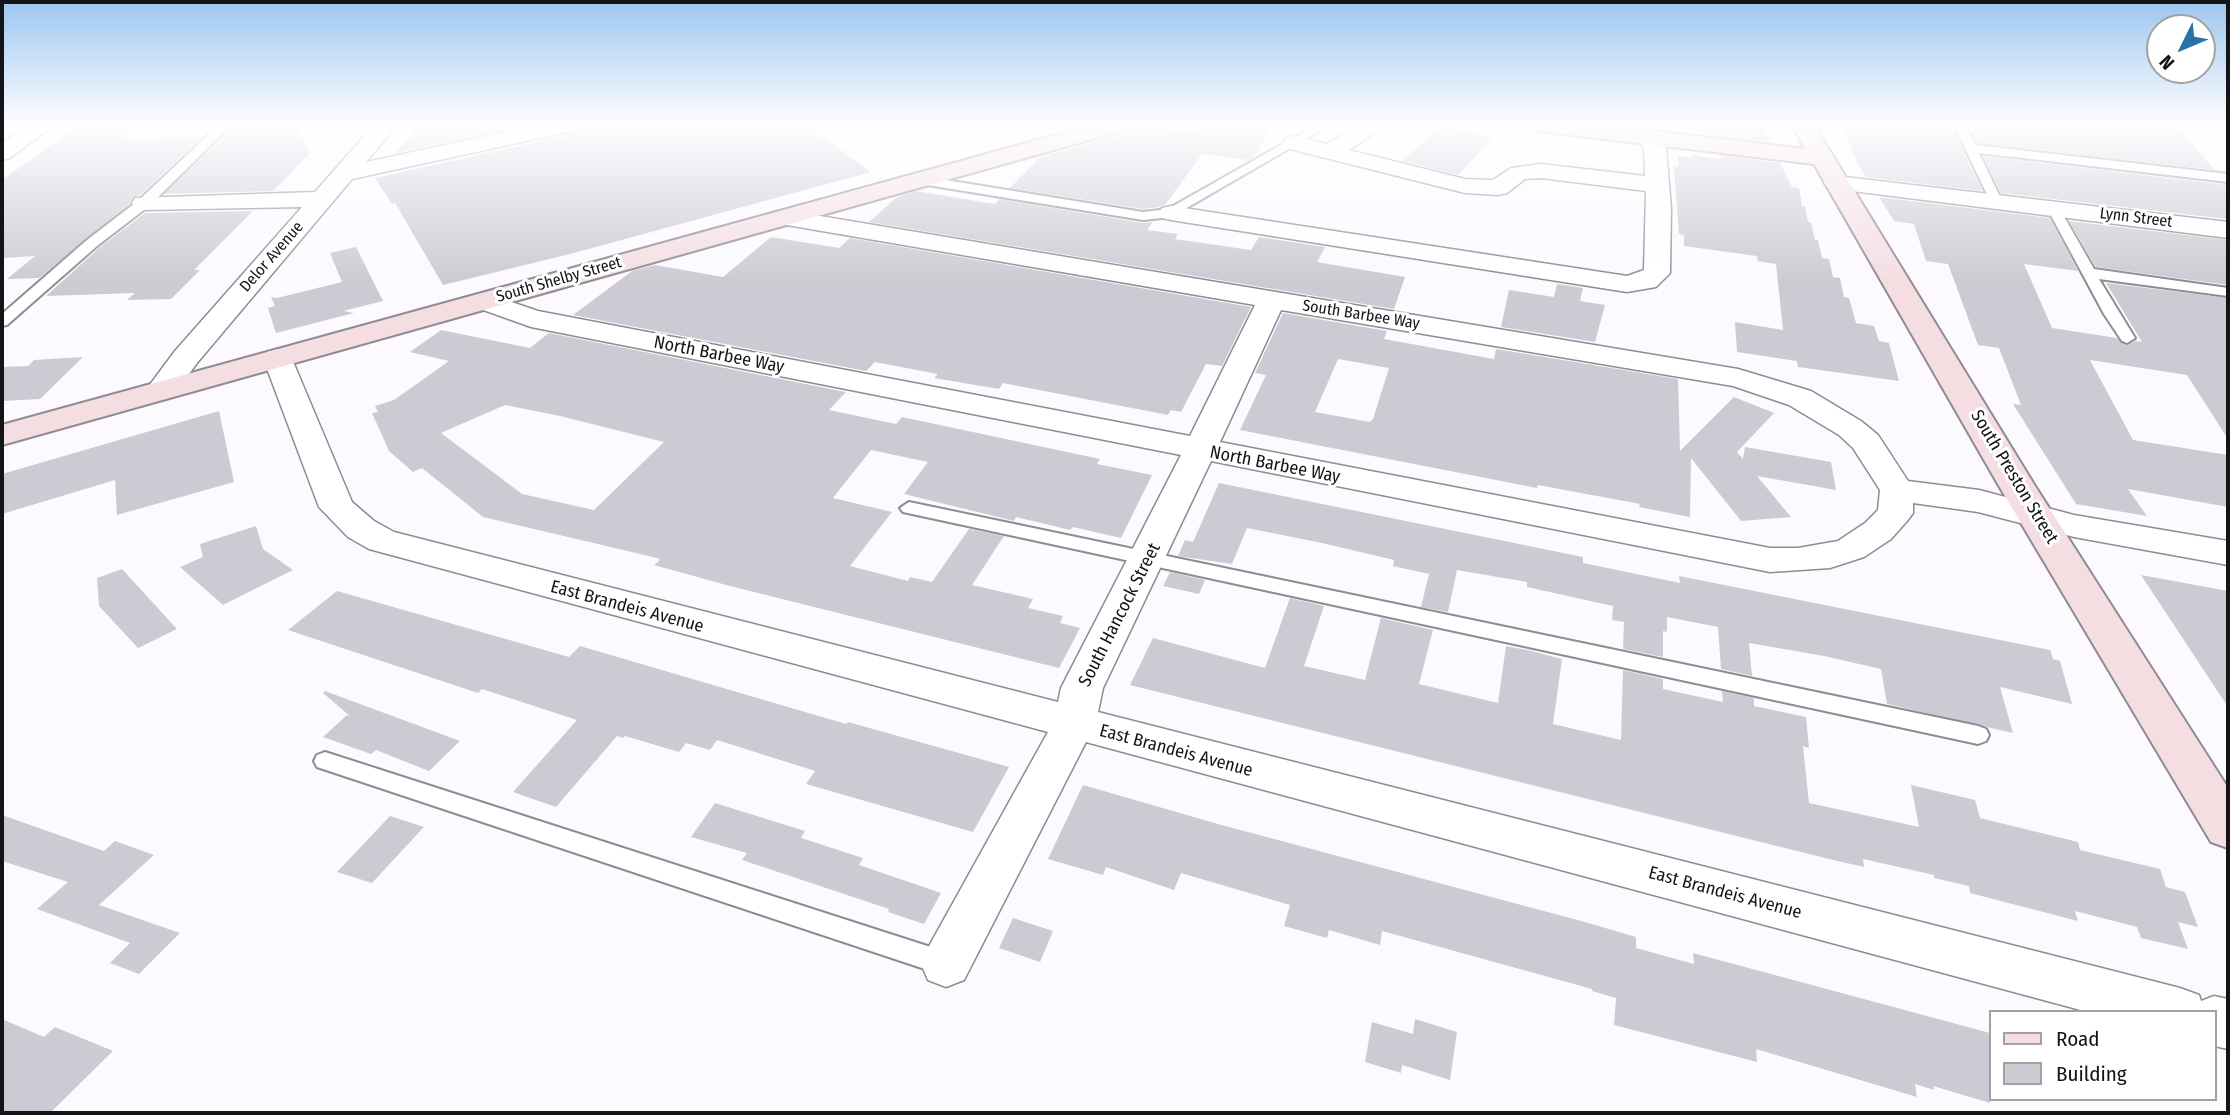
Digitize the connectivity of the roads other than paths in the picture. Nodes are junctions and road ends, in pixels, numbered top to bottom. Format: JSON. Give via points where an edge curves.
{"nodes":[{"id":1,"x":171,"y":177,"type":"edge"},
{"id":2,"x":341,"y":177,"type":"edge"},
{"id":3,"x":932,"y":177,"type":"edge"},
{"id":4,"x":1234,"y":177,"type":"edge"},
{"id":5,"x":1429,"y":177,"type":"edge"},
{"id":6,"x":1513,"y":177,"type":"edge"},
{"id":7,"x":1588,"y":177,"type":"edge"},
{"id":8,"x":1657,"y":177,"type":"edge"},
{"id":9,"x":1834,"y":177,"type":"edge"},
{"id":10,"x":1868,"y":177,"type":"edge"},
{"id":11,"x":1985,"y":177,"type":"edge"},
{"id":12,"x":921,"y":180,"type":"junction"},
{"id":13,"x":1658,"y":186,"type":"junction"},
{"id":14,"x":321,"y":199,"type":"junction"},
{"id":15,"x":1996,"y":201,"type":"junction"},
{"id":16,"x":144,"y":203,"type":"junction"},
{"id":17,"x":2053,"y":208,"type":"junction"},
{"id":18,"x":1171,"y":213,"type":"junction"},
{"id":19,"x":784,"y":218,"type":"junction"},
{"id":20,"x":2228,"y":230,"type":"edge"},
{"id":21,"x":2089,"y":274,"type":"junction"},
{"id":22,"x":2228,"y":292,"type":"edge"},
{"id":23,"x":1272,"y":300,"type":"junction"},
{"id":24,"x":485,"y":301,"type":"junction"},
{"id":25,"x":2,"y":322,"type":"edge"},
{"id":26,"x":2127,"y":338,"type":"dead end"},
{"id":27,"x":278,"y":358,"type":"junction"},
{"id":28,"x":161,"y":390,"type":"junction"},
{"id":29,"x":2,"y":435,"type":"edge"},
{"id":30,"x":1198,"y":450,"type":"junction"},
{"id":31,"x":1897,"y":490,"type":"junction"},
{"id":32,"x":909,"y":508,"type":"dead end"},
{"id":33,"x":2036,"y":516,"type":"junction"},
{"id":34,"x":2228,"y":553,"type":"edge"},
{"id":35,"x":1148,"y":558,"type":"junction"},
{"id":36,"x":1074,"y":724,"type":"junction"},
{"id":37,"x":1978,"y":735,"type":"dead end"},
{"id":38,"x":325,"y":761,"type":"dead end"},
{"id":39,"x":2228,"y":828,"type":"edge"},
{"id":40,"x":946,"y":964,"type":"joint"},
{"id":41,"x":2172,"y":1010,"type":"edge"}],
"edges":[{"from":1,"to":16,"type":"lane"},
{"from":2,"to":14,"type":"street","name":"Delor Avenue"},
{"from":3,"to":12,"type":"main road","name":"South Shelby Street"},
{"from":4,"to":18,"type":"lane"},
{"from":5,"to":6,"type":"street","via":[[1498,188]]},
{"from":7,"to":13,"type":"street"},
{"from":8,"to":13,"type":"street"},
{"from":9,"to":33,"type":"main road","name":"South Preston Street"},
{"from":10,"to":15,"type":"street","name":"Lynn Street"},
{"from":11,"to":15,"type":"lane"},
{"from":12,"to":18,"type":"lane","via":[[1143,216]]},
{"from":12,"to":19,"type":"main road","name":"South Shelby Street"},
{"from":13,"to":18,"type":"street","via":[[1657,273],[1646,281],[1627,284]]},
{"from":14,"to":16,"type":"street"},
{"from":14,"to":28,"type":"street","name":"Delor Avenue"},
{"from":15,"to":17,"type":"street","name":"Lynn Street"},
{"from":16,"to":25,"type":"lane"},
{"from":17,"to":20,"type":"street","name":"Lynn Street"},
{"from":17,"to":21,"type":"lane"},
{"from":19,"to":23,"type":"street","name":"South Barbee Way"},
{"from":19,"to":24,"type":"main road","name":"South Shelby Street"},
{"from":21,"to":22,"type":"lane"},
{"from":21,"to":26,"type":"lane"},
{"from":23,"to":30,"type":"street","name":"South Hancock Street"},
{"from":23,"to":31,"type":"street","name":"South Barbee Way","via":[[1764,384],[1800,398],[1850,428],[1866,442]]},
{"from":24,"to":27,"type":"main road","name":"South Shelby Street"},
{"from":24,"to":30,"type":"street","name":"North Barbee Way","via":[[531,318]]},
{"from":27,"to":28,"type":"main road","name":"South Shelby Street"},
{"from":27,"to":36,"type":"street","name":"East Brandeis Avenue","via":[[337,507],[360,529],[383,541]]},
{"from":28,"to":29,"type":"main road","name":"South Shelby Street"},
{"from":30,"to":31,"type":"street","name":"North Barbee Way","via":[[1770,560],[1830,556],[1851,549],[1895,513]]},
{"from":30,"to":35,"type":"street","name":"South Hancock Street"},
{"from":31,"to":33,"type":"street","via":[[1979,501]]},
{"from":32,"to":35,"type":"lane"},
{"from":33,"to":34,"type":"street"},
{"from":33,"to":39,"type":"main road","name":"South Preston Street"},
{"from":35,"to":36,"type":"street","name":"South Hancock Street","via":[[1082,688]]},
{"from":35,"to":37,"type":"lane"},
{"from":36,"to":40,"type":"street","name":"South Hancock Street"},
{"from":36,"to":41,"type":"street","name":"East Brandeis Avenue"},
{"from":38,"to":40,"type":"lane"}]}
